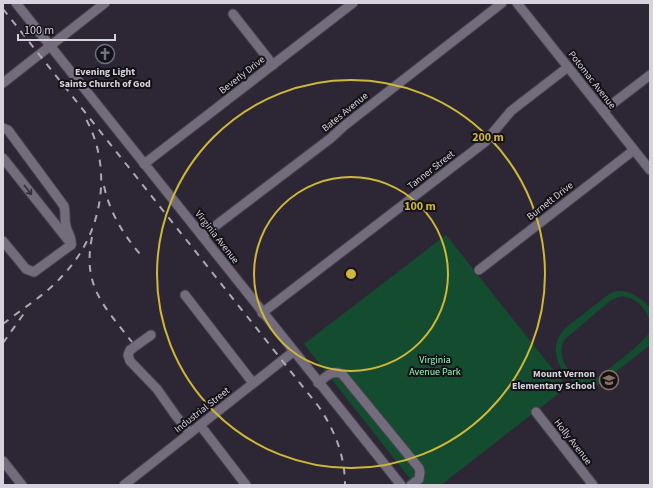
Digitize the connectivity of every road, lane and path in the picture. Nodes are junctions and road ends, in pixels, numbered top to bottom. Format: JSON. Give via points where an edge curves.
{"nodes":[{"id":1,"x":16,"y":3,"type":"edge"},
{"id":2,"x":106,"y":3,"type":"edge"},
{"id":3,"x":353,"y":3,"type":"edge"},
{"id":4,"x":502,"y":3,"type":"edge"},
{"id":5,"x":518,"y":3,"type":"edge"},
{"id":6,"x":233,"y":14,"type":"dead end"},
{"id":7,"x":50,"y":46,"type":"junction"},
{"id":8,"x":273,"y":65,"type":"junction"},
{"id":9,"x":568,"y":67,"type":"junction"},
{"id":10,"x":650,"y":75,"type":"edge"},
{"id":11,"x":3,"y":83,"type":"edge"},
{"id":12,"x":603,"y":111,"type":"junction"},
{"id":13,"x":3,"y":128,"type":"edge"},
{"id":14,"x":634,"y":150,"type":"junction"},
{"id":15,"x":4,"y":159,"type":"edge"},
{"id":16,"x":144,"y":164,"type":"junction"},
{"id":17,"x":650,"y":170,"type":"edge"},
{"id":18,"x":202,"y":236,"type":"junction"},
{"id":19,"x":3,"y":241,"type":"edge"},
{"id":20,"x":71,"y":245,"type":"junction"},
{"id":21,"x":479,"y":270,"type":"dead end"},
{"id":22,"x":185,"y":295,"type":"dead end"},
{"id":23,"x":262,"y":313,"type":"junction"},
{"id":24,"x":151,"y":335,"type":"dead end"},
{"id":25,"x":293,"y":352,"type":"junction"},
{"id":26,"x":253,"y":383,"type":"junction"},
{"id":27,"x":318,"y":383,"type":"junction"},
{"id":28,"x":536,"y":412,"type":"dead end"},
{"id":29,"x":200,"y":425,"type":"junction"},
{"id":30,"x":190,"y":433,"type":"junction"},
{"id":31,"x":3,"y":461,"type":"edge"},
{"id":32,"x":22,"y":485,"type":"edge"},
{"id":33,"x":124,"y":485,"type":"edge"},
{"id":34,"x":246,"y":485,"type":"edge"},
{"id":35,"x":401,"y":485,"type":"edge"},
{"id":36,"x":412,"y":485,"type":"edge"},
{"id":37,"x":593,"y":485,"type":"edge"}],
"edges":[{"from":1,"to":7,"type":"street","name":"Virginia Avenue"},
{"from":2,"to":7,"type":"street"},
{"from":3,"to":8,"type":"street","name":"Beverly Drive"},
{"from":4,"to":18,"type":"street","name":"Bates Avenue"},
{"from":5,"to":9,"type":"street","name":"Potomac Avenue"},
{"from":6,"to":8,"type":"street"},
{"from":7,"to":11,"type":"street"},
{"from":7,"to":16,"type":"street","name":"Virginia Avenue"},
{"from":8,"to":16,"type":"street","name":"Beverly Drive"},
{"from":9,"to":12,"type":"street","name":"Potomac Avenue"},
{"from":9,"to":23,"type":"street","name":"Tanner Street","via":[[511,111],[485,142]]},
{"from":10,"to":12,"type":"street"},
{"from":12,"to":14,"type":"street","name":"Potomac Avenue"},
{"from":13,"to":20,"type":"street","via":[[8,130],[64,206]]},
{"from":14,"to":17,"type":"street","name":"Potomac Avenue"},
{"from":14,"to":21,"type":"street","name":"Burnett Drive"},
{"from":15,"to":20,"type":"street","one_way":true},
{"from":16,"to":18,"type":"street","name":"Virginia Avenue"},
{"from":18,"to":23,"type":"street","name":"Virginia Avenue"},
{"from":19,"to":20,"type":"street","via":[[26,269],[34,272]]},
{"from":22,"to":26,"type":"street"},
{"from":23,"to":25,"type":"street","name":"Virginia Avenue"},
{"from":24,"to":30,"type":"street","via":[[130,350],[130,361],[157,389]]},
{"from":25,"to":26,"type":"street","name":"Industrial Street"},
{"from":25,"to":27,"type":"street","name":"Virginia Avenue"},
{"from":26,"to":29,"type":"street","name":"Industrial Street"},
{"from":27,"to":35,"type":"street","name":"Virginia Avenue"},
{"from":27,"to":36,"type":"street","via":[[333,372],[338,371],[342,374],[419,468],[419,479]]},
{"from":28,"to":37,"type":"street","name":"Holly Avenue"},
{"from":29,"to":30,"type":"street","name":"Industrial Street"},
{"from":29,"to":34,"type":"street"},
{"from":30,"to":33,"type":"street","name":"Industrial Street"},
{"from":31,"to":32,"type":"street"}]}
